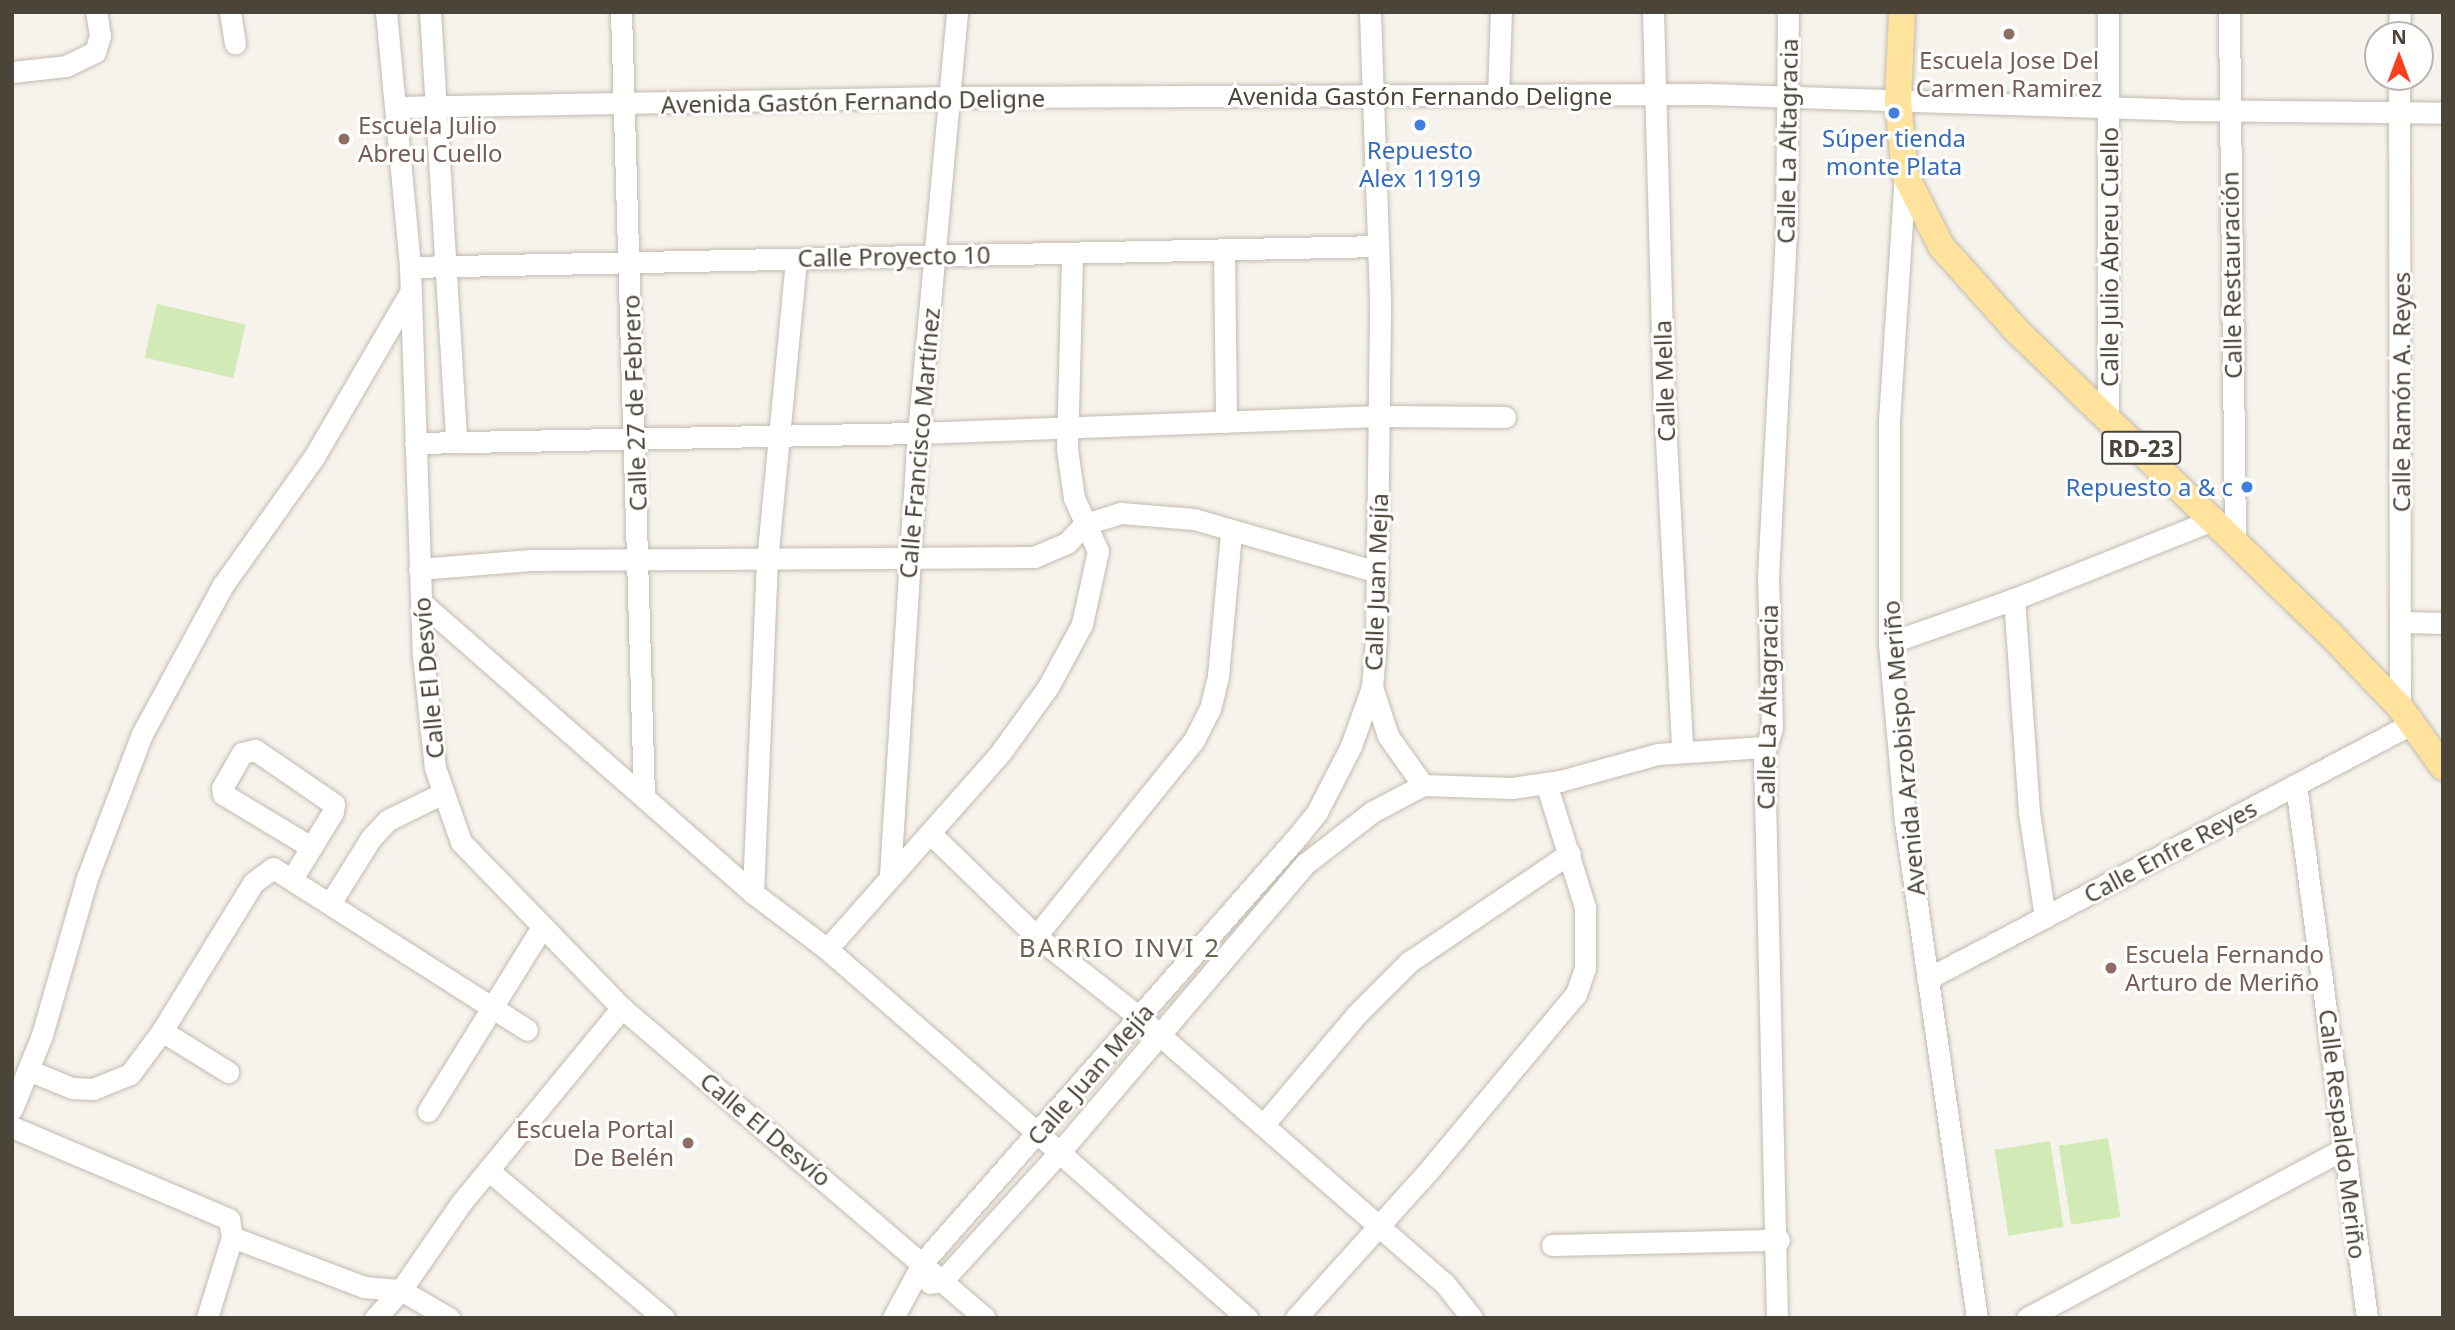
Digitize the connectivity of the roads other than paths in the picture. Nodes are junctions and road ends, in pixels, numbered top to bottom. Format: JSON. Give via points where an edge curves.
{"nodes":[{"id":1,"x":96,"y":12,"type":"edge"},
{"id":2,"x":230,"y":12,"type":"edge"},
{"id":3,"x":386,"y":12,"type":"edge"},
{"id":4,"x":430,"y":12,"type":"edge"},
{"id":5,"x":621,"y":12,"type":"edge"},
{"id":6,"x":957,"y":12,"type":"edge"},
{"id":7,"x":1370,"y":12,"type":"edge"},
{"id":8,"x":1501,"y":12,"type":"edge"},
{"id":9,"x":1653,"y":12,"type":"edge"},
{"id":10,"x":1788,"y":12,"type":"edge"},
{"id":11,"x":1902,"y":12,"type":"edge"},
{"id":12,"x":2108,"y":12,"type":"edge"},
{"id":13,"x":2229,"y":12,"type":"edge"},
{"id":14,"x":235,"y":44,"type":"dead end"},
{"id":15,"x":12,"y":72,"type":"edge"},
{"id":16,"x":2399,"y":91,"type":"edge"},
{"id":17,"x":1655,"y":95,"type":"junction"},
{"id":18,"x":1498,"y":96,"type":"junction"},
{"id":19,"x":948,"y":97,"type":"junction"},
{"id":20,"x":1373,"y":98,"type":"junction"},
{"id":21,"x":1790,"y":99,"type":"junction"},
{"id":22,"x":1898,"y":100,"type":"junction"},
{"id":23,"x":627,"y":106,"type":"junction"},
{"id":24,"x":397,"y":107,"type":"junction"},
{"id":25,"x":435,"y":107,"type":"junction"},
{"id":26,"x":2110,"y":108,"type":"junction"},
{"id":27,"x":2230,"y":111,"type":"junction"},
{"id":28,"x":2399,"y":113,"type":"junction"},
{"id":29,"x":2443,"y":113,"type":"edge"},
{"id":30,"x":1905,"y":174,"type":"junction"},
{"id":31,"x":1378,"y":246,"type":"junction"},
{"id":32,"x":1224,"y":250,"type":"junction"},
{"id":33,"x":1072,"y":254,"type":"junction"},
{"id":34,"x":936,"y":257,"type":"junction"},
{"id":35,"x":630,"y":259,"type":"junction"},
{"id":36,"x":796,"y":259,"type":"junction"},
{"id":37,"x":410,"y":267,"type":"junction"},
{"id":38,"x":448,"y":269,"type":"junction"},
{"id":39,"x":410,"y":293,"type":"junction"},
{"id":40,"x":1379,"y":416,"type":"junction"},
{"id":41,"x":1505,"y":417,"type":"dead end"},
{"id":42,"x":2108,"y":417,"type":"junction"},
{"id":43,"x":1226,"y":422,"type":"junction"},
{"id":44,"x":1067,"y":427,"type":"junction"},
{"id":45,"x":918,"y":433,"type":"junction"},
{"id":46,"x":777,"y":435,"type":"junction"},
{"id":47,"x":634,"y":436,"type":"junction"},
{"id":48,"x":456,"y":442,"type":"junction"},
{"id":49,"x":415,"y":443,"type":"junction"},
{"id":50,"x":2216,"y":519,"type":"junction"},
{"id":51,"x":1085,"y":524,"type":"junction"},
{"id":52,"x":1231,"y":532,"type":"junction"},
{"id":53,"x":2235,"y":537,"type":"junction"},
{"id":54,"x":639,"y":559,"type":"junction"},
{"id":55,"x":909,"y":560,"type":"junction"},
{"id":56,"x":767,"y":561,"type":"junction"},
{"id":57,"x":419,"y":569,"type":"junction"},
{"id":58,"x":1378,"y":572,"type":"junction"},
{"id":59,"x":2014,"y":599,"type":"junction"},
{"id":60,"x":422,"y":603,"type":"junction"},
{"id":61,"x":2402,"y":622,"type":"junction"},
{"id":62,"x":2443,"y":623,"type":"edge"},
{"id":63,"x":1889,"y":643,"type":"junction"},
{"id":64,"x":1372,"y":687,"type":"junction"},
{"id":65,"x":2407,"y":715,"type":"junction"},
{"id":66,"x":1764,"y":747,"type":"junction"},
{"id":67,"x":1682,"y":750,"type":"junction"},
{"id":68,"x":2443,"y":767,"type":"edge"},
{"id":69,"x":1546,"y":783,"type":"junction"},
{"id":70,"x":1423,"y":785,"type":"junction"},
{"id":71,"x":2296,"y":785,"type":"junction"},
{"id":72,"x":443,"y":793,"type":"junction"},
{"id":73,"x":645,"y":794,"type":"junction"},
{"id":74,"x":929,"y":833,"type":"junction"},
{"id":75,"x":311,"y":847,"type":"junction"},
{"id":76,"x":1570,"y":853,"type":"junction"},
{"id":77,"x":890,"y":875,"type":"junction"},
{"id":78,"x":293,"y":877,"type":"junction"},
{"id":79,"x":753,"y":893,"type":"junction"},
{"id":80,"x":331,"y":902,"type":"junction"},
{"id":81,"x":2045,"y":917,"type":"junction"},
{"id":82,"x":541,"y":929,"type":"junction"},
{"id":83,"x":1036,"y":936,"type":"junction"},
{"id":84,"x":827,"y":949,"type":"junction"},
{"id":85,"x":1927,"y":979,"type":"junction"},
{"id":86,"x":492,"y":1007,"type":"junction"},
{"id":87,"x":622,"y":1008,"type":"junction"},
{"id":88,"x":1139,"y":1017,"type":"junction"},
{"id":89,"x":527,"y":1030,"type":"dead end"},
{"id":90,"x":162,"y":1031,"type":"junction"},
{"id":91,"x":1161,"y":1037,"type":"junction"},
{"id":92,"x":28,"y":1070,"type":"junction"},
{"id":93,"x":228,"y":1072,"type":"dead end"},
{"id":94,"x":12,"y":1109,"type":"edge"},
{"id":95,"x":428,"y":1111,"type":"dead end"},
{"id":96,"x":1264,"y":1125,"type":"junction"},
{"id":97,"x":12,"y":1128,"type":"edge"},
{"id":98,"x":1038,"y":1135,"type":"junction"},
{"id":99,"x":2345,"y":1148,"type":"junction"},
{"id":100,"x":1059,"y":1153,"type":"junction"},
{"id":101,"x":488,"y":1170,"type":"junction"},
{"id":102,"x":1378,"y":1226,"type":"junction"},
{"id":103,"x":232,"y":1237,"type":"junction"},
{"id":104,"x":1779,"y":1240,"type":"junction"},
{"id":105,"x":1552,"y":1245,"type":"dead end"},
{"id":106,"x":923,"y":1262,"type":"junction"},
{"id":107,"x":942,"y":1281,"type":"junction"},
{"id":108,"x":914,"y":1285,"type":"junction"},
{"id":109,"x":401,"y":1290,"type":"junction"},
{"id":110,"x":207,"y":1318,"type":"edge"},
{"id":111,"x":375,"y":1318,"type":"edge"},
{"id":112,"x":449,"y":1318,"type":"edge"},
{"id":113,"x":664,"y":1318,"type":"edge"},
{"id":114,"x":893,"y":1318,"type":"edge"},
{"id":115,"x":985,"y":1318,"type":"edge"},
{"id":116,"x":1247,"y":1318,"type":"edge"},
{"id":117,"x":1296,"y":1318,"type":"edge"},
{"id":118,"x":1472,"y":1318,"type":"edge"},
{"id":119,"x":1777,"y":1318,"type":"edge"},
{"id":120,"x":1977,"y":1318,"type":"edge"},
{"id":121,"x":2027,"y":1318,"type":"edge"},
{"id":122,"x":2367,"y":1318,"type":"edge"}],
"edges":[{"from":1,"to":15,"type":"street","via":[[100,36],[95,52],[66,66]]},
{"from":2,"to":14,"type":"street"},
{"from":3,"to":24,"type":"street","name":"Calle El Desvío"},
{"from":4,"to":25,"type":"street"},
{"from":5,"to":23,"type":"street","name":"Calle 27 de Febrero"},
{"from":6,"to":19,"type":"street","name":"Calle Francisco Martínez"},
{"from":7,"to":20,"type":"street","name":"Calle Juan Mejía"},
{"from":8,"to":18,"type":"street"},
{"from":9,"to":17,"type":"street","name":"Calle Mella"},
{"from":10,"to":21,"type":"street","name":"Calle La Altagracia"},
{"from":11,"to":22,"type":"main road","number":"RD-23"},
{"from":12,"to":26,"type":"street","name":"Calle Julio Abreu Cuello"},
{"from":13,"to":27,"type":"street","name":"Calle Restauración"},
{"from":16,"to":28,"type":"street","name":"Calle Ramón A. Reyes"},
{"from":17,"to":18,"type":"street","name":"Avenida Gastón Fernando Deligne"},
{"from":17,"to":21,"type":"street","name":"Avenida Gastón Fernando Deligne"},
{"from":17,"to":67,"type":"street","name":"Calle Mella"},
{"from":18,"to":20,"type":"street","name":"Avenida Gastón Fernando Deligne"},
{"from":19,"to":20,"type":"street","name":"Avenida Gastón Fernando Deligne"},
{"from":19,"to":23,"type":"street","name":"Avenida Gastón Fernando Deligne"},
{"from":19,"to":34,"type":"street","name":"Calle Francisco Martínez"},
{"from":20,"to":31,"type":"street","name":"Calle Juan Mejía"},
{"from":21,"to":22,"type":"street","name":"Avenida Gastón Fernando Deligne"},
{"from":21,"to":66,"type":"street","name":"Calle La Altagracia","via":[[1769,551],[1772,728]]},
{"from":22,"to":26,"type":"street","name":"Avenida Gastón Fernando Deligne"},
{"from":22,"to":30,"type":"main road","number":"RD-23"},
{"from":23,"to":25,"type":"street","name":"Avenida Gastón Fernando Deligne"},
{"from":23,"to":35,"type":"street","name":"Calle 27 de Febrero"},
{"from":24,"to":25,"type":"street","name":"Avenida Gastón Fernando Deligne"},
{"from":24,"to":37,"type":"street","name":"Calle El Desvío"},
{"from":25,"to":38,"type":"street"},
{"from":26,"to":27,"type":"street","name":"Avenida Gastón Fernando Deligne"},
{"from":26,"to":42,"type":"street","name":"Calle Julio Abreu Cuello"},
{"from":27,"to":28,"type":"street","name":"Avenida Gastón Fernando Deligne"},
{"from":27,"to":53,"type":"street","name":"Calle Restauración"},
{"from":28,"to":29,"type":"street","name":"Avenida Gastón Fernando Deligne"},
{"from":28,"to":61,"type":"street","name":"Calle Ramón A. Reyes"},
{"from":30,"to":42,"type":"main road","number":"RD-23","via":[[1941,246],[2016,330]]},
{"from":30,"to":63,"type":"street","name":"Avenida Arzobispo Meriño","via":[[1889,421]]},
{"from":31,"to":32,"type":"street","name":"Calle Proyecto 10"},
{"from":31,"to":40,"type":"street","name":"Calle Juan Mejía"},
{"from":32,"to":33,"type":"street","name":"Calle Proyecto 10"},
{"from":32,"to":43,"type":"street"},
{"from":33,"to":34,"type":"street","name":"Calle Proyecto 10"},
{"from":33,"to":44,"type":"street"},
{"from":34,"to":36,"type":"street","name":"Calle Proyecto 10"},
{"from":34,"to":45,"type":"street","name":"Calle Francisco Martínez"},
{"from":35,"to":36,"type":"street","name":"Calle Proyecto 10"},
{"from":35,"to":38,"type":"street","name":"Calle Proyecto 10"},
{"from":35,"to":47,"type":"street","name":"Calle 27 de Febrero"},
{"from":36,"to":46,"type":"street"},
{"from":37,"to":38,"type":"street","name":"Calle Proyecto 10"},
{"from":37,"to":39,"type":"street","name":"Calle El Desvío"},
{"from":38,"to":48,"type":"street"},
{"from":39,"to":49,"type":"street","name":"Calle El Desvío"},
{"from":39,"to":92,"type":"street","via":[[314,457],[223,585],[142,733],[87,878]]},
{"from":40,"to":41,"type":"street"},
{"from":40,"to":43,"type":"street"},
{"from":40,"to":58,"type":"street","name":"Calle Juan Mejía"},
{"from":42,"to":50,"type":"main road","number":"RD-23"},
{"from":43,"to":44,"type":"street"},
{"from":44,"to":45,"type":"street"},
{"from":44,"to":51,"type":"street","via":[[1074,498]]},
{"from":45,"to":46,"type":"street"},
{"from":45,"to":55,"type":"street","name":"Calle Francisco Martínez"},
{"from":46,"to":47,"type":"street"},
{"from":46,"to":56,"type":"street"},
{"from":47,"to":48,"type":"street"},
{"from":47,"to":54,"type":"street","name":"Calle 27 de Febrero"},
{"from":48,"to":49,"type":"street"},
{"from":49,"to":57,"type":"street","name":"Calle El Desvío"},
{"from":50,"to":53,"type":"main road","number":"RD-23"},
{"from":50,"to":59,"type":"street"},
{"from":51,"to":52,"type":"street","via":[[1121,513],[1162,513]]},
{"from":51,"to":55,"type":"street","via":[[1068,543],[1034,557]]},
{"from":51,"to":74,"type":"street","via":[[1098,551],[1082,624],[1048,687],[1001,752]]},
{"from":52,"to":58,"type":"street"},
{"from":52,"to":83,"type":"street","via":[[1219,676],[1210,709],[1194,740]]},
{"from":53,"to":65,"type":"main road","number":"RD-23"},
{"from":54,"to":56,"type":"street"},
{"from":54,"to":57,"type":"street","via":[[531,560]]},
{"from":54,"to":73,"type":"street","name":"Calle 27 de Febrero"},
{"from":55,"to":56,"type":"street"},
{"from":55,"to":77,"type":"street","name":"Calle Francisco Martínez"},
{"from":56,"to":79,"type":"street"},
{"from":57,"to":60,"type":"street","name":"Calle El Desvío"},
{"from":58,"to":64,"type":"street","name":"Calle Juan Mejía"},
{"from":59,"to":63,"type":"street"},
{"from":59,"to":81,"type":"street","via":[[2029,812]]},
{"from":60,"to":72,"type":"street","name":"Calle El Desvío","via":[[435,768]]},
{"from":60,"to":73,"type":"street"},
{"from":61,"to":62,"type":"street"},
{"from":61,"to":65,"type":"street","name":"Calle Ramón A. Reyes"},
{"from":63,"to":85,"type":"street","name":"Avenida Arzobispo Meriño","via":[[1905,821]]},
{"from":64,"to":70,"type":"street","via":[[1388,736]]},
{"from":64,"to":88,"type":"street","name":"Calle Juan Mejía","via":[[1351,746],[1317,811]]},
{"from":65,"to":68,"type":"main road","number":"RD-23"},
{"from":65,"to":71,"type":"street","name":"Calle Enfre Reyes"},
{"from":66,"to":67,"type":"street"},
{"from":66,"to":104,"type":"street","name":"Calle La Altagracia"},
{"from":67,"to":69,"type":"street"},
{"from":69,"to":70,"type":"street","via":[[1512,788]]},
{"from":69,"to":76,"type":"street"},
{"from":70,"to":91,"type":"street","name":"Calle Juan Mejía","via":[[1342,832],[1305,864]]},
{"from":71,"to":81,"type":"street","name":"Calle Enfre Reyes"},
{"from":71,"to":99,"type":"street","name":"Calle Respaldo Meriño"},
{"from":72,"to":80,"type":"street","via":[[388,820],[371,838]]},
{"from":72,"to":82,"type":"street","name":"Calle El Desvío","via":[[461,842]]},
{"from":73,"to":79,"type":"street"},
{"from":74,"to":77,"type":"street"},
{"from":74,"to":83,"type":"street"},
{"from":75,"to":75,"type":"street","via":[[333,811],[332,798],[256,750],[242,753],[223,794]]},
{"from":75,"to":78,"type":"street"},
{"from":76,"to":96,"type":"street","via":[[1409,962],[1357,1014]]},
{"from":76,"to":102,"type":"street","via":[[1585,907],[1587,942],[1576,994]]},
{"from":77,"to":84,"type":"street"},
{"from":78,"to":80,"type":"street"},
{"from":78,"to":90,"type":"street","via":[[273,869],[253,883]]},
{"from":79,"to":84,"type":"street"},
{"from":80,"to":86,"type":"street"},
{"from":81,"to":85,"type":"street","name":"Calle Enfre Reyes"},
{"from":82,"to":86,"type":"street"},
{"from":82,"to":87,"type":"street","name":"Calle El Desvío"},
{"from":83,"to":88,"type":"street"},
{"from":84,"to":98,"type":"street"},
{"from":85,"to":120,"type":"street","name":"Avenida Arzobispo Meriño"},
{"from":86,"to":89,"type":"street"},
{"from":86,"to":95,"type":"street"},
{"from":87,"to":101,"type":"street"},
{"from":87,"to":106,"type":"street","name":"Calle El Desvío"},
{"from":88,"to":91,"type":"street"},
{"from":88,"to":98,"type":"street","name":"Calle Juan Mejía"},
{"from":90,"to":92,"type":"street","via":[[130,1074],[116,1083],[72,1088]]},
{"from":90,"to":93,"type":"street"},
{"from":91,"to":96,"type":"street"},
{"from":91,"to":100,"type":"street","name":"Calle Juan Mejía"},
{"from":92,"to":94,"type":"street"},
{"from":96,"to":102,"type":"street"},
{"from":97,"to":103,"type":"street","via":[[229,1219]]},
{"from":98,"to":100,"type":"street"},
{"from":98,"to":106,"type":"street","name":"Calle Juan Mejía"},
{"from":99,"to":121,"type":"street"},
{"from":99,"to":122,"type":"street","name":"Calle Respaldo Meriño"},
{"from":100,"to":107,"type":"street","name":"Calle Juan Mejía"},
{"from":100,"to":116,"type":"street"},
{"from":101,"to":109,"type":"street"},
{"from":101,"to":113,"type":"street"},
{"from":102,"to":117,"type":"street"},
{"from":102,"to":118,"type":"street","via":[[1445,1284]]},
{"from":103,"to":109,"type":"street","via":[[364,1287]]},
{"from":103,"to":110,"type":"street"},
{"from":104,"to":105,"type":"street"},
{"from":104,"to":119,"type":"street","name":"Calle La Altagracia"},
{"from":106,"to":107,"type":"street","name":"Calle El Desvío"},
{"from":106,"to":108,"type":"street","name":"Calle Juan Mejía"},
{"from":107,"to":108,"type":"street"},
{"from":107,"to":115,"type":"street","name":"Calle El Desvío"},
{"from":108,"to":114,"type":"street","name":"Calle Juan Mejía"},
{"from":109,"to":111,"type":"street"},
{"from":109,"to":112,"type":"street"}]}
